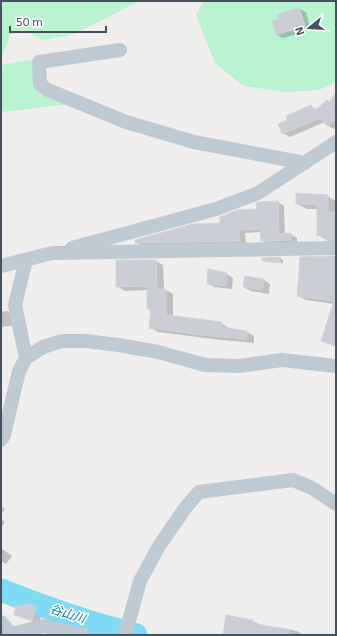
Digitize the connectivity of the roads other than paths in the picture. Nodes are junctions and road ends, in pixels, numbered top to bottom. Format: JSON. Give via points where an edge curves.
{"nodes":[{"id":1,"x":120,"y":50,"type":"dead end"},
{"id":2,"x":336,"y":142,"type":"edge"},
{"id":3,"x":304,"y":162,"type":"junction"},
{"id":4,"x":336,"y":248,"type":"edge"},
{"id":5,"x":52,"y":253,"type":"junction"},
{"id":6,"x":26,"y":260,"type":"junction"},
{"id":7,"x":1,"y":266,"type":"edge"},
{"id":8,"x":26,"y":358,"type":"junction"},
{"id":9,"x":336,"y":366,"type":"edge"},
{"id":10,"x":1,"y":440,"type":"edge"},
{"id":11,"x":336,"y":504,"type":"edge"},
{"id":12,"x":1,"y":622,"type":"edge"},
{"id":13,"x":12,"y":634,"type":"edge"},
{"id":14,"x":83,"y":635,"type":"edge"},
{"id":15,"x":125,"y":635,"type":"edge"}],
"edges":[{"from":1,"to":3,"type":"street","via":[[39,62],[40,84],[48,90],[126,122],[187,140]]},
{"from":2,"to":3,"type":"street"},
{"from":3,"to":5,"type":"street","via":[[258,193],[216,209]]},
{"from":4,"to":5,"type":"street"},
{"from":5,"to":6,"type":"street"},
{"from":6,"to":7,"type":"street"},
{"from":6,"to":8,"type":"street","via":[[16,304]]},
{"from":8,"to":9,"type":"street","via":[[43,347],[62,341],[86,341],[158,352],[205,365],[239,366],[282,360]]},
{"from":8,"to":10,"type":"street","via":[[19,371]]},
{"from":11,"to":15,"type":"street","via":[[312,488],[293,480],[199,492],[159,546],[140,581]]},
{"from":12,"to":13,"type":"street"},
{"from":13,"to":14,"type":"street","via":[[43,626]]}]}
